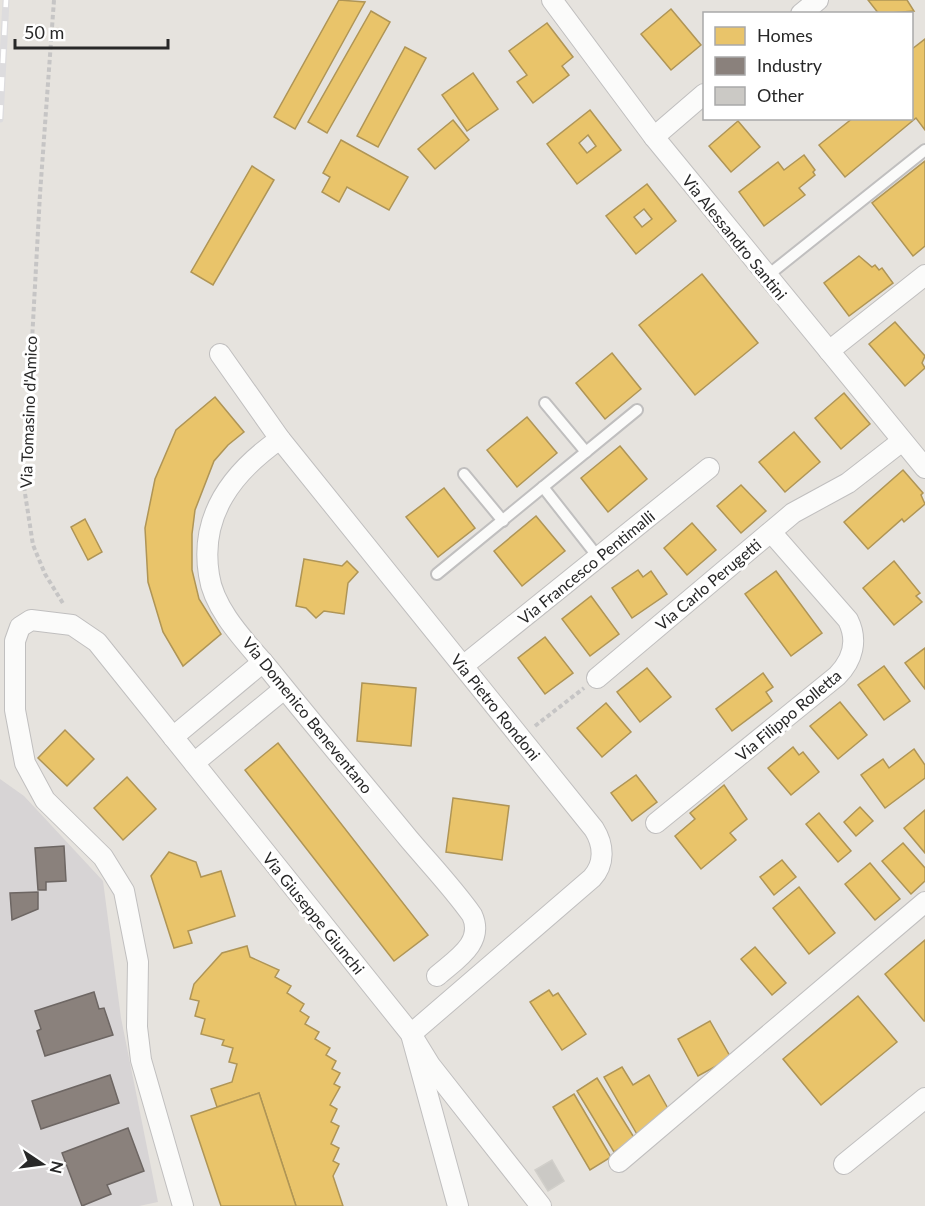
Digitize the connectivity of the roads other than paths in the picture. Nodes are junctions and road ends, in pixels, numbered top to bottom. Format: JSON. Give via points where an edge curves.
{"nodes":[{"id":1,"x":552,"y":0,"type":"edge"},
{"id":2,"x":818,"y":0,"type":"edge"},
{"id":3,"x":803,"y":12,"type":"edge"},
{"id":4,"x":703,"y":96,"type":"edge"},
{"id":5,"x":654,"y":137,"type":"junction"},
{"id":6,"x":925,"y":150,"type":"edge"},
{"id":7,"x":925,"y":275,"type":"edge"},
{"id":8,"x":767,"y":276,"type":"junction"},
{"id":9,"x":829,"y":351,"type":"junction"},
{"id":10,"x":220,"y":354,"type":"dead end"},
{"id":11,"x":545,"y":403,"type":"dead end"},
{"id":12,"x":637,"y":410,"type":"dead end"},
{"id":13,"x":280,"y":439,"type":"junction"},
{"id":14,"x":902,"y":441,"type":"junction"},
{"id":15,"x":586,"y":452,"type":"junction"},
{"id":16,"x":709,"y":468,"type":"dead end"},
{"id":17,"x":925,"y":468,"type":"edge"},
{"id":18,"x":464,"y":474,"type":"dead end"},
{"id":19,"x":543,"y":487,"type":"junction"},
{"id":20,"x":503,"y":521,"type":"junction"},
{"id":21,"x":771,"y":532,"type":"junction"},
{"id":22,"x":598,"y":557,"type":"junction"},
{"id":23,"x":437,"y":574,"type":"dead end"},
{"id":24,"x":263,"y":663,"type":"junction"},
{"id":25,"x":463,"y":666,"type":"junction"},
{"id":26,"x":597,"y":678,"type":"road end"},
{"id":27,"x":284,"y":689,"type":"junction"},
{"id":28,"x":173,"y":737,"type":"junction"},
{"id":29,"x":194,"y":763,"type":"junction"},
{"id":30,"x":656,"y":823,"type":"dead end"},
{"id":31,"x":925,"y":902,"type":"edge"},
{"id":32,"x":437,"y":976,"type":"dead end"},
{"id":33,"x":411,"y":1034,"type":"junction"},
{"id":34,"x":925,"y":1098,"type":"edge"},
{"id":35,"x":619,"y":1162,"type":"dead end"},
{"id":36,"x":844,"y":1164,"type":"dead end"},
{"id":37,"x":183,"y":1206,"type":"edge"},
{"id":38,"x":458,"y":1206,"type":"edge"},
{"id":39,"x":541,"y":1206,"type":"edge"}],
"edges":[{"from":1,"to":5,"type":"street","name":"Via Alessandro Santini"},
{"from":2,"to":3,"type":"street"},
{"from":4,"to":5,"type":"street"},
{"from":5,"to":8,"type":"street","name":"Via Alessandro Santini"},
{"from":6,"to":8,"type":"lane"},
{"from":7,"to":9,"type":"street"},
{"from":8,"to":9,"type":"street","name":"Via Alessandro Santini"},
{"from":9,"to":14,"type":"street","name":"Via Alessandro Santini"},
{"from":10,"to":13,"type":"street","name":"Via Pietro Rondoni"},
{"from":11,"to":15,"type":"lane"},
{"from":12,"to":15,"type":"lane"},
{"from":13,"to":24,"type":"street","name":"Via Domenico Beneventano","via":[[254,457],[229,484],[217,507],[209,540],[208,576],[222,609]]},
{"from":13,"to":25,"type":"street","name":"Via Pietro Rondoni"},
{"from":14,"to":17,"type":"street","name":"Via Alessandro Santini"},
{"from":14,"to":21,"type":"street","name":"Via Carlo Perugetti","via":[[849,483],[800,508]]},
{"from":15,"to":19,"type":"lane"},
{"from":16,"to":22,"type":"street","name":"Via Francesco Pentimalli"},
{"from":18,"to":20,"type":"lane"},
{"from":19,"to":20,"type":"lane"},
{"from":19,"to":22,"type":"lane"},
{"from":20,"to":23,"type":"lane"},
{"from":21,"to":26,"type":"street","name":"Via Carlo Perugetti"},
{"from":21,"to":30,"type":"street","name":"Via Filippo Rolletta","via":[[848,620],[854,636],[850,659],[837,676]]},
{"from":22,"to":25,"type":"street","name":"Via Francesco Pentimalli"},
{"from":24,"to":27,"type":"street","name":"Via Domenico Beneventano"},
{"from":24,"to":28,"type":"street"},
{"from":25,"to":33,"type":"street","name":"Via Pietro Rondoni","via":[[596,833],[602,849],[599,869],[588,882]]},
{"from":27,"to":29,"type":"street"},
{"from":27,"to":32,"type":"street","name":"Via Domenico Beneventano","via":[[474,919],[473,942]]},
{"from":28,"to":29,"type":"street","name":"Via Giuseppe Giunchi"},
{"from":28,"to":37,"type":"street","name":"Via Giuseppe Giunchi","via":[[97,642],[79,628],[35,620],[20,627],[15,641],[14,684],[18,733],[26,764],[39,793],[104,857],[124,891],[138,962],[141,1060]]},
{"from":29,"to":33,"type":"street","name":"Via Giuseppe Giunchi"},
{"from":31,"to":35,"type":"street"},
{"from":33,"to":38,"type":"street"},
{"from":33,"to":39,"type":"street","name":"Via Giuseppe Giunchi","via":[[430,1065]]},
{"from":34,"to":36,"type":"street"}]}
